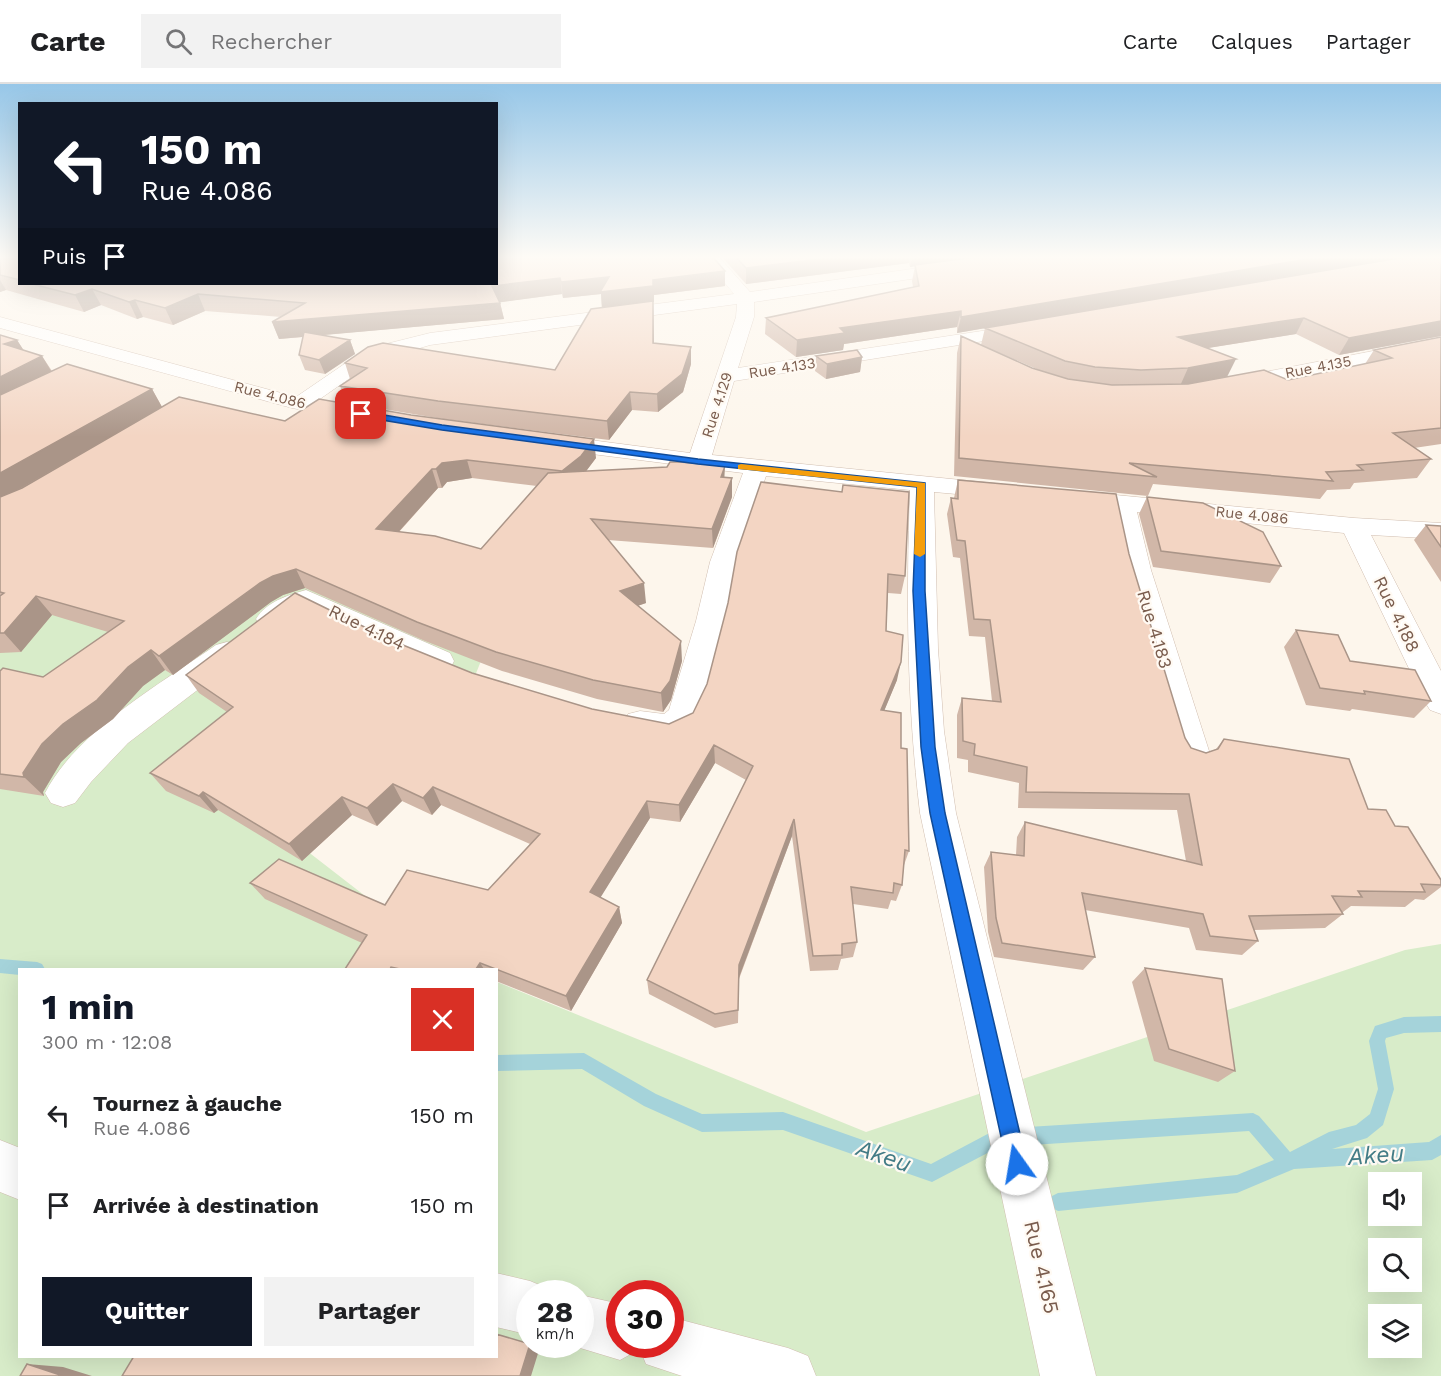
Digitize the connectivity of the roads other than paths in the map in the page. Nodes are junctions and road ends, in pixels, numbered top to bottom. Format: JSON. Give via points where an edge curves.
{"nodes":[{"id":1,"x":601,"y":316,"type":"edge"},
{"id":2,"x":745,"y":316,"type":"edge"},
{"id":3,"x":0,"y":322,"type":"edge"},
{"id":4,"x":1047,"y":326,"type":"edge"},
{"id":5,"x":954,"y":342,"type":"junction"},
{"id":6,"x":1441,"y":344,"type":"edge"},
{"id":7,"x":984,"y":356,"type":"edge"},
{"id":8,"x":726,"y":376,"type":"junction"},
{"id":9,"x":222,"y":383,"type":"junction"},
{"id":10,"x":1214,"y":388,"type":"edge"},
{"id":11,"x":193,"y":400,"type":"edge"},
{"id":12,"x":299,"y":404,"type":"junction"},
{"id":13,"x":376,"y":417,"type":"edge"},
{"id":14,"x":535,"y":440,"type":"edge"},
{"id":15,"x":698,"y":462,"type":"junction"},
{"id":16,"x":757,"y":468,"type":"junction"},
{"id":17,"x":922,"y":485,"type":"junction"},
{"id":18,"x":1028,"y":494,"type":"edge"},
{"id":19,"x":1051,"y":496,"type":"edge"},
{"id":20,"x":1122,"y":502,"type":"junction"},
{"id":21,"x":1354,"y":526,"type":"junction"},
{"id":22,"x":1441,"y":531,"type":"edge"},
{"id":23,"x":1430,"y":661,"type":"edge"},
{"id":24,"x":469,"y":673,"type":"edge"},
{"id":25,"x":1441,"y":702,"type":"edge"},
{"id":26,"x":608,"y":715,"type":"edge"},
{"id":27,"x":1192,"y":754,"type":"edge"},
{"id":28,"x":63,"y":793,"type":"dead end"},
{"id":29,"x":0,"y":1164,"type":"edge"},
{"id":30,"x":18,"y":1175,"type":"edge"},
{"id":31,"x":498,"y":1300,"type":"edge"},
{"id":32,"x":516,"y":1305,"type":"edge"},
{"id":33,"x":684,"y":1349,"type":"edge"},
{"id":34,"x":788,"y":1376,"type":"edge"},
{"id":35,"x":1068,"y":1376,"type":"edge"}],
"edges":[{"from":1,"to":12,"type":"street","via":[[430,339],[393,348],[366,358]]},
{"from":2,"to":8,"type":"street","name":"Rue 4.129"},
{"from":3,"to":9,"type":"street","name":"Rue 4.086","via":[[102,359]]},
{"from":4,"to":5,"type":"street","name":"Rue 4.133"},
{"from":5,"to":7,"type":"street"},
{"from":5,"to":8,"type":"street","name":"Rue 4.133"},
{"from":6,"to":10,"type":"street","name":"Rue 4.135"},
{"from":8,"to":15,"type":"street","name":"Rue 4.129"},
{"from":9,"to":11,"type":"street"},
{"from":9,"to":12,"type":"street","name":"Rue 4.086"},
{"from":12,"to":13,"type":"street","name":"Rue 4.086"},
{"from":14,"to":15,"type":"street"},
{"from":15,"to":16,"type":"street"},
{"from":16,"to":17,"type":"street"},
{"from":16,"to":26,"type":"street","via":[[723,562],[711,621],[680,721],[669,728]]},
{"from":17,"to":18,"type":"street"},
{"from":17,"to":35,"type":"street","name":"Rue 4.165","via":[[919,591],[928,747],[938,813]]},
{"from":19,"to":20,"type":"street","name":"Rue 4.086"},
{"from":20,"to":21,"type":"street","name":"Rue 4.086"},
{"from":20,"to":27,"type":"street","name":"Rue 4.183","via":[[1137,570]]},
{"from":21,"to":22,"type":"street","name":"Rue 4.086"},
{"from":21,"to":23,"type":"street","name":"Rue 4.188"},
{"from":23,"to":25,"type":"street","name":"Rue 4.188"},
{"from":24,"to":28,"type":"street","name":"Rue 4.184","via":[[306,599],[294,603],[168,695],[94,754]]},
{"from":29,"to":30,"type":"street"},
{"from":31,"to":32,"type":"street"},
{"from":33,"to":34,"type":"street"}]}
